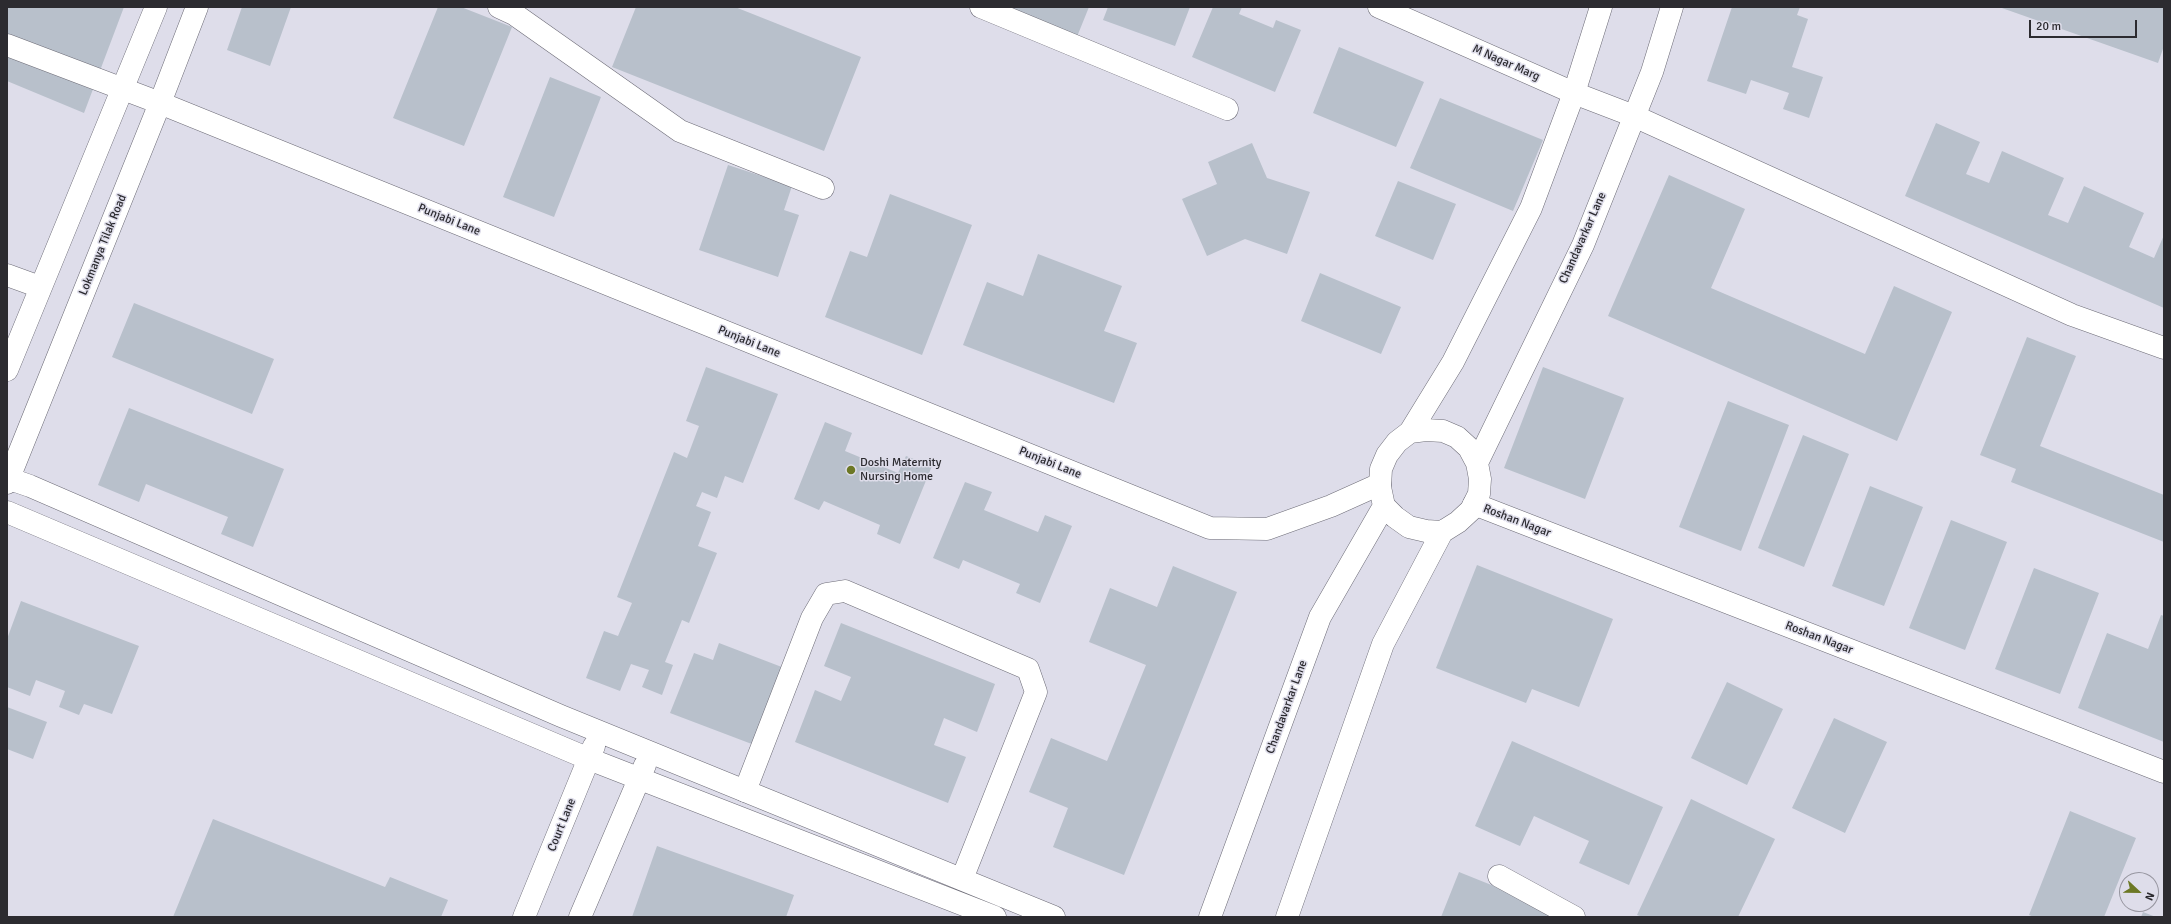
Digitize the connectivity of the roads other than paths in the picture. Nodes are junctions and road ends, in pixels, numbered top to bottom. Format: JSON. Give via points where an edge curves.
{"nodes":[{"id":1,"x":156,"y":7,"type":"edge"},
{"id":2,"x":197,"y":7,"type":"edge"},
{"id":3,"x":499,"y":7,"type":"edge"},
{"id":4,"x":980,"y":7,"type":"edge"},
{"id":5,"x":1379,"y":7,"type":"edge"},
{"id":6,"x":1601,"y":7,"type":"edge"},
{"id":7,"x":1672,"y":7,"type":"edge"},
{"id":8,"x":7,"y":45,"type":"edge"},
{"id":9,"x":123,"y":90,"type":"junction"},
{"id":10,"x":1574,"y":93,"type":"junction"},
{"id":11,"x":160,"y":103,"type":"junction"},
{"id":12,"x":1227,"y":109,"type":"dead end"},
{"id":13,"x":1634,"y":116,"type":"junction"},
{"id":14,"x":823,"y":188,"type":"dead end"},
{"id":15,"x":7,"y":275,"type":"edge"},
{"id":16,"x":40,"y":287,"type":"junction"},
{"id":17,"x":2164,"y":348,"type":"edge"},
{"id":18,"x":7,"y":370,"type":"edge"},
{"id":19,"x":1410,"y":432,"type":"junction"},
{"id":20,"x":1477,"y":463,"type":"junction"},
{"id":21,"x":8,"y":480,"type":"edge"},
{"id":22,"x":1380,"y":484,"type":"junction"},
{"id":23,"x":1474,"y":504,"type":"junction"},
{"id":24,"x":1384,"y":506,"type":"junction"},
{"id":25,"x":7,"y":512,"type":"edge"},
{"id":26,"x":1442,"y":532,"type":"junction"},
{"id":27,"x":599,"y":732,"type":"junction"},
{"id":28,"x":650,"y":753,"type":"junction"},
{"id":29,"x":589,"y":759,"type":"junction"},
{"id":30,"x":2164,"y":772,"type":"edge"},
{"id":31,"x":640,"y":778,"type":"junction"},
{"id":32,"x":745,"y":791,"type":"junction"},
{"id":33,"x":1499,"y":876,"type":"dead end"},
{"id":34,"x":962,"y":880,"type":"junction"},
{"id":35,"x":524,"y":917,"type":"edge"},
{"id":36,"x":580,"y":917,"type":"edge"},
{"id":37,"x":995,"y":917,"type":"edge"},
{"id":38,"x":1054,"y":917,"type":"edge"},
{"id":39,"x":1210,"y":917,"type":"edge"},
{"id":40,"x":1287,"y":917,"type":"edge"},
{"id":41,"x":1574,"y":917,"type":"edge"}],
"edges":[{"from":1,"to":9,"type":"street"},
{"from":2,"to":11,"type":"street","name":"Lokmanya Tilak Road"},
{"from":3,"to":14,"type":"street","via":[[514,14],[680,132]]},
{"from":4,"to":12,"type":"street"},
{"from":5,"to":10,"type":"street","name":"M Nagar Marg"},
{"from":6,"to":10,"type":"street"},
{"from":7,"to":13,"type":"street","name":"Chandavarkar Lane","via":[[1652,72]]},
{"from":8,"to":9,"type":"street","name":"Punjabi Lane"},
{"from":9,"to":11,"type":"street","name":"Punjabi Lane"},
{"from":9,"to":16,"type":"street"},
{"from":10,"to":13,"type":"street","name":"M Nagar Marg"},
{"from":10,"to":19,"type":"street","via":[[1531,208],[1453,362]]},
{"from":11,"to":21,"type":"street","name":"Lokmanya Tilak Road"},
{"from":11,"to":22,"type":"street","name":"Punjabi Lane","via":[[1210,528],[1267,529],[1331,506]]},
{"from":13,"to":17,"type":"street","name":"M Nagar Marg","via":[[2072,315]]},
{"from":13,"to":20,"type":"street","name":"Chandavarkar Lane","via":[[1583,244]]},
{"from":15,"to":16,"type":"street"},
{"from":16,"to":18,"type":"street"},
{"from":19,"to":20,"type":"street","via":[[1442,431],[1457,437],[1470,448]]},
{"from":19,"to":22,"type":"street","via":[[1397,442],[1387,455],[1381,469]]},
{"from":20,"to":23,"type":"street","via":[[1480,478],[1479,494]]},
{"from":21,"to":27,"type":"street","via":[[37,490]]},
{"from":22,"to":24,"type":"street"},
{"from":23,"to":26,"type":"street","via":[[1458,522]]},
{"from":23,"to":30,"type":"street","name":"Roshan Nagar"},
{"from":24,"to":26,"type":"street","via":[[1409,527]]},
{"from":24,"to":39,"type":"street","name":"Chandavarkar Lane","via":[[1320,617]]},
{"from":25,"to":29,"type":"street"},
{"from":26,"to":40,"type":"street","via":[[1383,644]]},
{"from":27,"to":28,"type":"street"},
{"from":27,"to":29,"type":"street","name":"Court Lane"},
{"from":28,"to":31,"type":"street"},
{"from":28,"to":32,"type":"street"},
{"from":29,"to":31,"type":"street"},
{"from":29,"to":35,"type":"street","name":"Court Lane"},
{"from":31,"to":36,"type":"street"},
{"from":31,"to":37,"type":"street"},
{"from":32,"to":34,"type":"street"},
{"from":32,"to":34,"type":"street","via":[[812,618],[826,594],[845,591],[1028,669],[1036,692]]},
{"from":33,"to":41,"type":"street"},
{"from":34,"to":38,"type":"street"}]}
